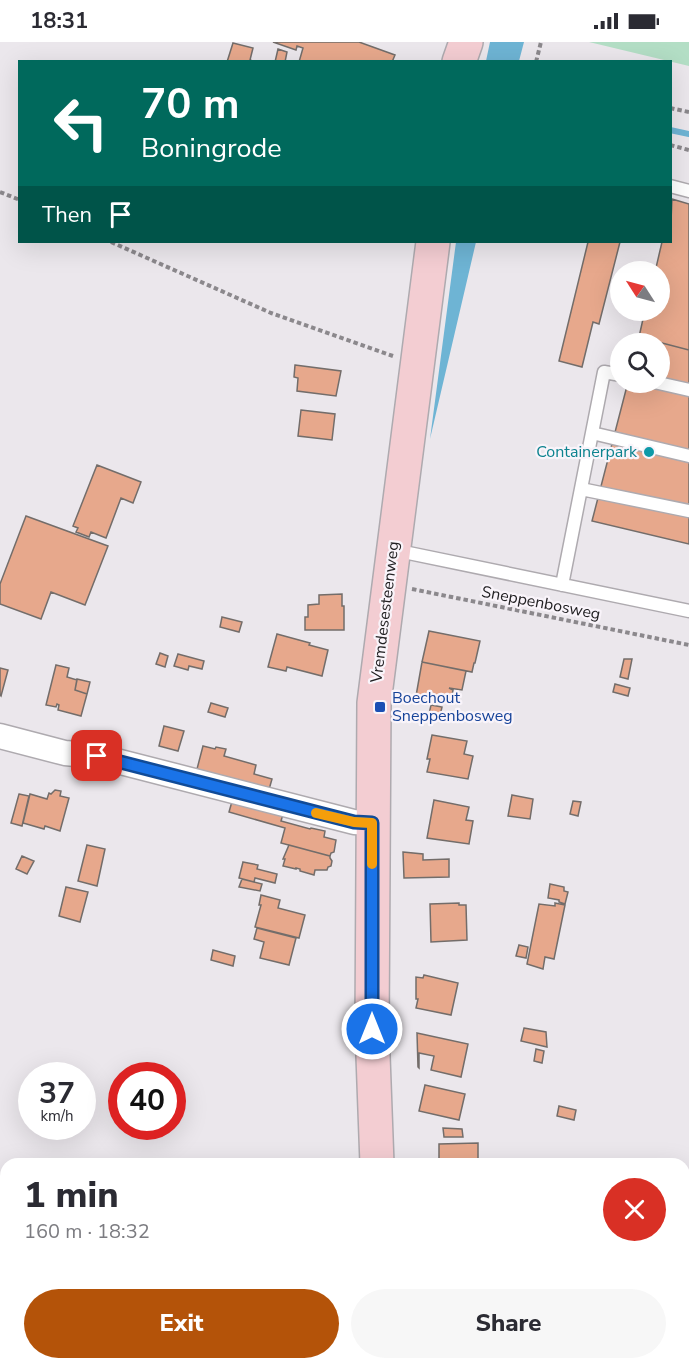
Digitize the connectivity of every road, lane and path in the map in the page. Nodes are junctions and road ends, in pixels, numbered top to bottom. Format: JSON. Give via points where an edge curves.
{"nodes":[{"id":1,"x":466,"y":42,"type":"edge"},
{"id":2,"x":541,"y":42,"type":"edge"},
{"id":3,"x":460,"y":60,"type":"edge"},
{"id":4,"x":536,"y":60,"type":"edge"},
{"id":5,"x":672,"y":108,"type":"edge"},
{"id":6,"x":689,"y":112,"type":"edge"},
{"id":7,"x":672,"y":146,"type":"edge"},
{"id":8,"x":689,"y":150,"type":"edge"},
{"id":9,"x":672,"y":187,"type":"edge"},
{"id":10,"x":689,"y":191,"type":"edge"},
{"id":11,"x":0,"y":192,"type":"edge"},
{"id":12,"x":18,"y":199,"type":"edge"},
{"id":13,"x":113,"y":243,"type":"edge"},
{"id":14,"x":433,"y":243,"type":"edge"},
{"id":15,"x":418,"y":362,"type":"junction"},
{"id":16,"x":610,"y":373,"type":"edge"},
{"id":17,"x":670,"y":386,"type":"edge"},
{"id":18,"x":689,"y":390,"type":"edge"},
{"id":19,"x":592,"y":433,"type":"junction"},
{"id":20,"x":689,"y":456,"type":"edge"},
{"id":21,"x":581,"y":489,"type":"junction"},
{"id":22,"x":689,"y":511,"type":"edge"},
{"id":23,"x":393,"y":550,"type":"junction"},
{"id":24,"x":388,"y":584,"type":"junction"},
{"id":25,"x":562,"y":585,"type":"junction"},
{"id":26,"x":689,"y":611,"type":"edge"},
{"id":27,"x":689,"y":645,"type":"edge"},
{"id":28,"x":0,"y":736,"type":"edge"},
{"id":29,"x":372,"y":823,"type":"junction"},
{"id":30,"x":377,"y":1158,"type":"edge"}],
"edges":[{"from":1,"to":3,"type":"street"},
{"from":2,"to":4,"type":"path"},
{"from":5,"to":6,"type":"path"},
{"from":7,"to":8,"type":"path"},
{"from":9,"to":10,"type":"lane"},
{"from":11,"to":12,"type":"path"},
{"from":13,"to":15,"type":"path","via":[[271,314]]},
{"from":14,"to":15,"type":"street","name":"Vremdesesteenweg"},
{"from":15,"to":23,"type":"street","name":"Vremdesesteenweg"},
{"from":16,"to":19,"type":"lane","via":[[604,372]]},
{"from":17,"to":18,"type":"lane"},
{"from":19,"to":20,"type":"lane"},
{"from":19,"to":21,"type":"lane"},
{"from":21,"to":22,"type":"lane"},
{"from":21,"to":25,"type":"lane"},
{"from":23,"to":24,"type":"street","name":"Vremdesesteenweg"},
{"from":23,"to":25,"type":"lane"},
{"from":24,"to":27,"type":"path","name":"Sneppenbosweg"},
{"from":24,"to":29,"type":"street","name":"Vremdesesteenweg","via":[[374,703]]},
{"from":25,"to":26,"type":"lane"},
{"from":28,"to":29,"type":"street","via":[[65,753],[97,756],[354,822]]},
{"from":29,"to":30,"type":"street","name":"Vremdesesteenweg"}]}
